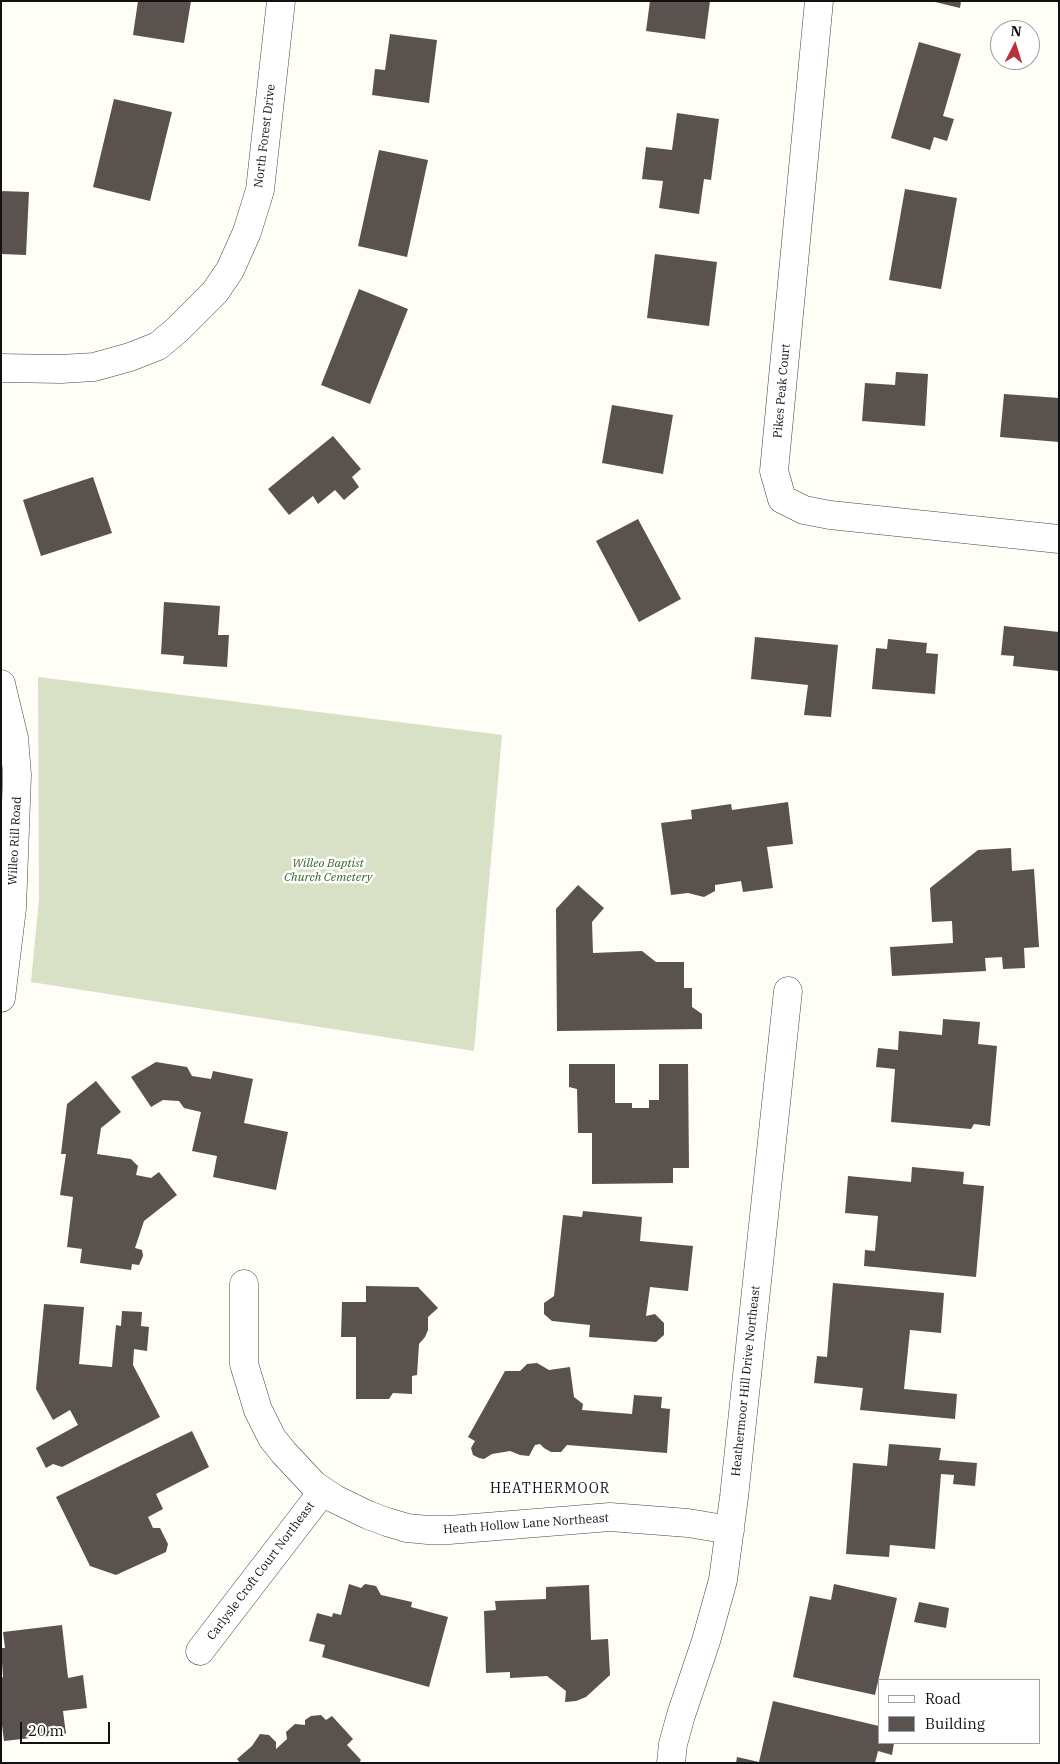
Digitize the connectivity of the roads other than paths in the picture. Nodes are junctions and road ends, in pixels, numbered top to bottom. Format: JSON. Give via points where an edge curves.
{"nodes":[{"id":1,"x":281,"y":1,"type":"edge"},
{"id":2,"x":819,"y":1,"type":"edge"},
{"id":3,"x":1,"y":368,"type":"edge"},
{"id":4,"x":1059,"y":539,"type":"edge"},
{"id":5,"x":1,"y":684,"type":"edge"},
{"id":6,"x":788,"y":992,"type":"dead end"},
{"id":7,"x":1,"y":998,"type":"edge"},
{"id":8,"x":244,"y":1284,"type":"dead end"},
{"id":9,"x":322,"y":1491,"type":"junction"},
{"id":10,"x":730,"y":1530,"type":"junction"},
{"id":11,"x":200,"y":1651,"type":"dead end"},
{"id":12,"x":670,"y":1763,"type":"edge"}],
"edges":[{"from":1,"to":3,"type":"street","name":"North Forest Drive","via":[[260,190],[237,255],[215,292],[158,346],[130,357],[94,367]]},
{"from":2,"to":4,"type":"street","name":"Pikes Peak Court","via":[[774,471],[782,499],[804,510],[830,515]]},
{"from":5,"to":7,"type":"street","name":"Willeo Rill Road","via":[[14,738],[17,775],[12,908]]},
{"from":6,"to":10,"type":"street","name":"Heathermoor Hill Drive Northeast"},
{"from":8,"to":9,"type":"street","name":"Heath Hollow Lane Northeast","via":[[244,1364],[258,1410],[272,1438]]},
{"from":9,"to":10,"type":"street","name":"Heath Hollow Lane Northeast","via":[[368,1515],[407,1528],[448,1530],[610,1517]]},
{"from":9,"to":11,"type":"street","name":"Carlysle Croft Court Northeast"},
{"from":10,"to":12,"type":"street","name":"Heathermoor Hill Drive Northeast","via":[[723,1580],[681,1715]]}]}
